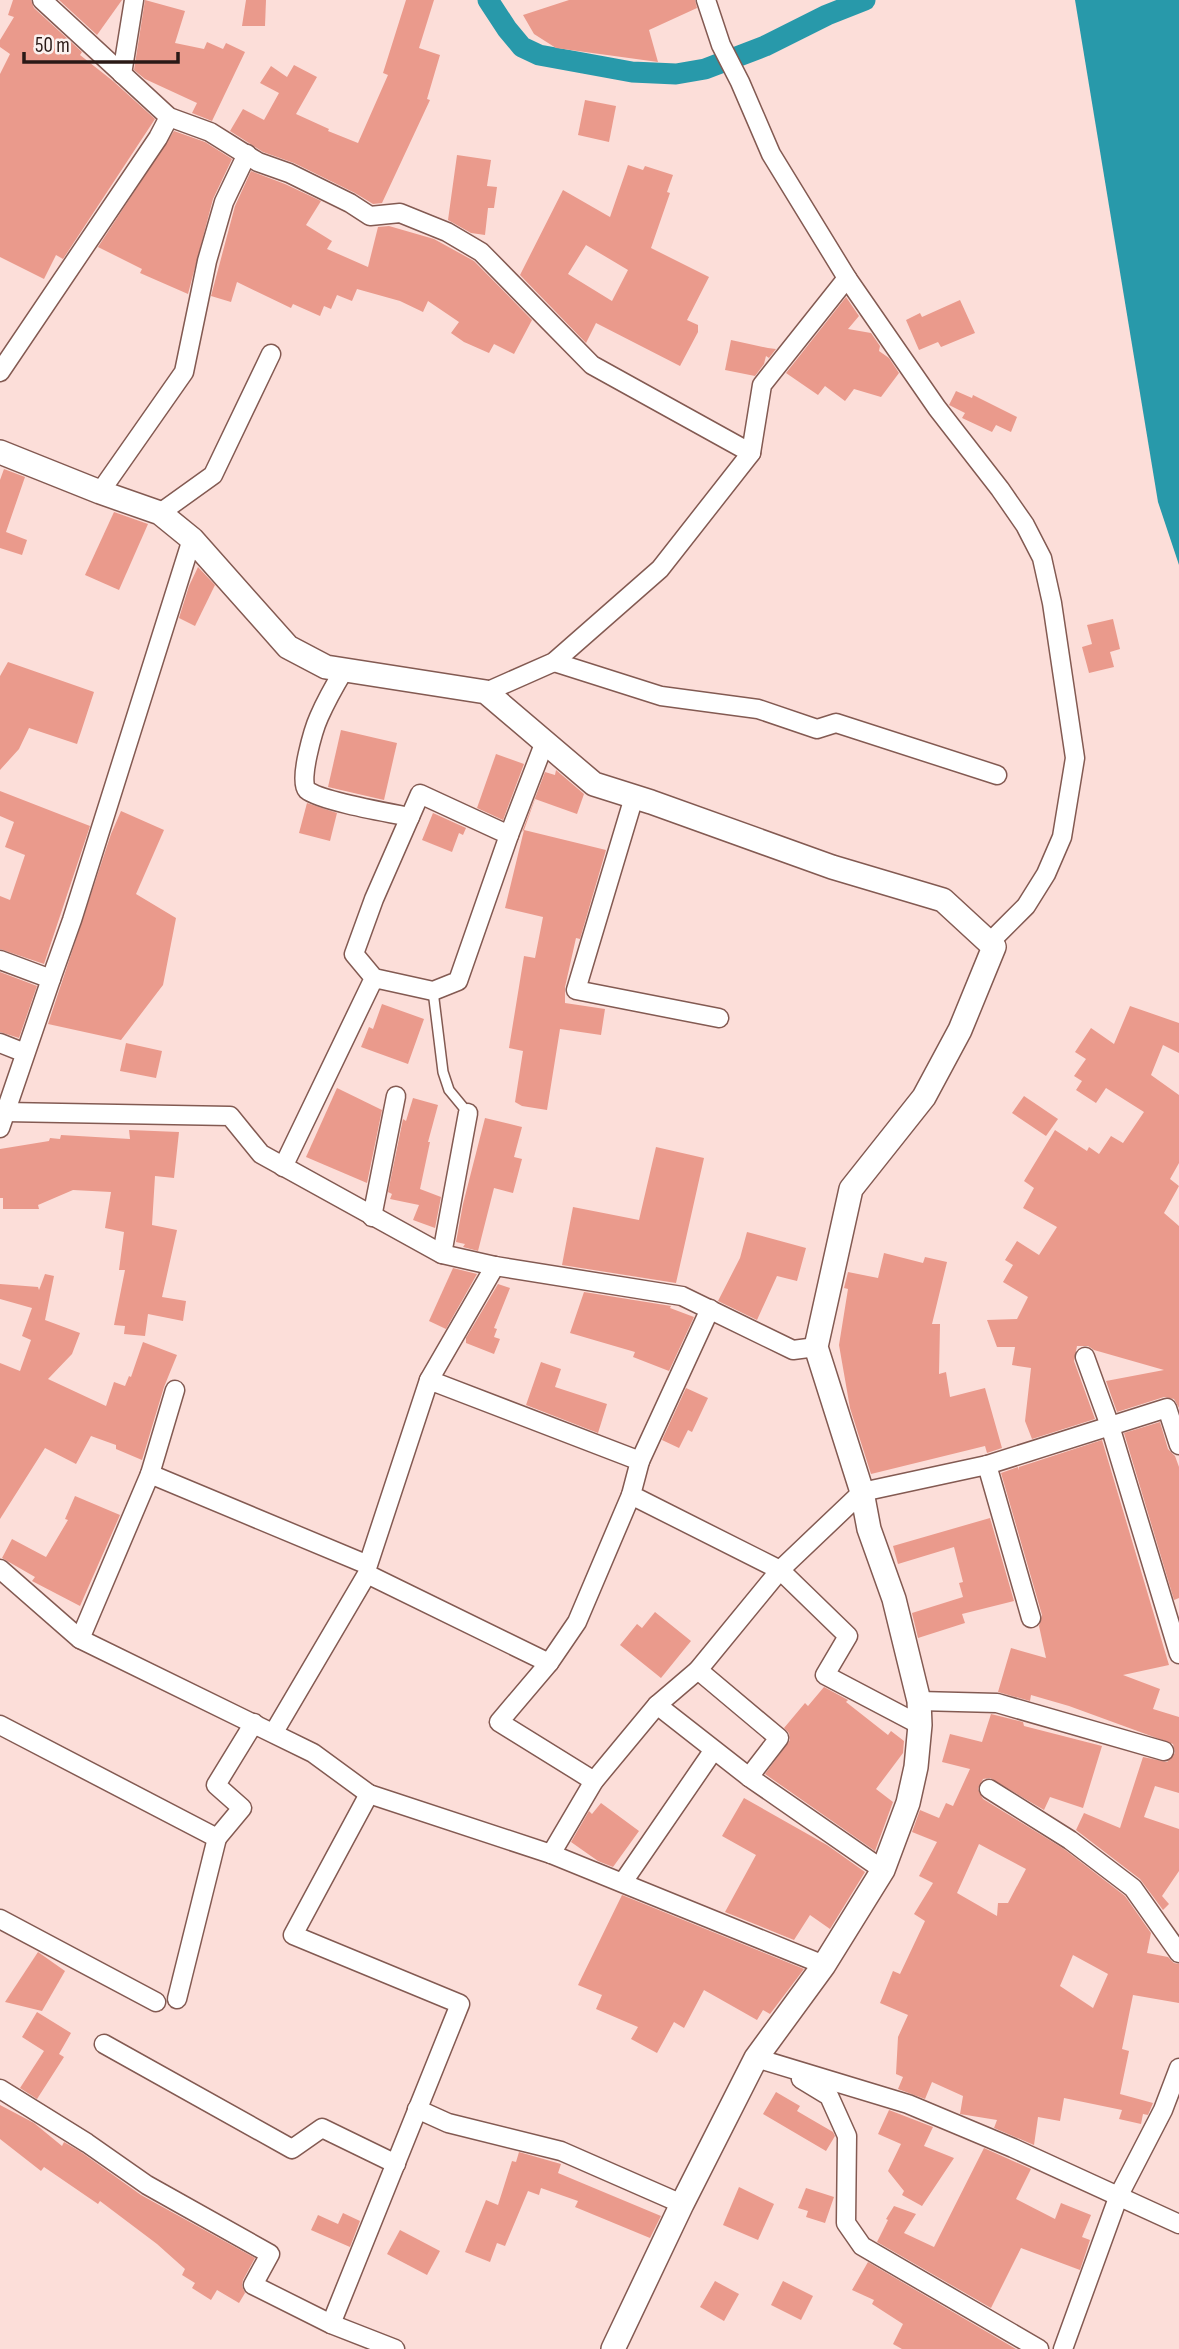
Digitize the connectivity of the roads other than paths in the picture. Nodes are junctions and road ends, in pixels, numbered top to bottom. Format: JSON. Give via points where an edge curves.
{"nodes":[{"id":1,"x":43,"y":0,"type":"edge"},
{"id":2,"x":134,"y":0,"type":"edge"},
{"id":3,"x":706,"y":0,"type":"edge"},
{"id":4,"x":122,"y":74,"type":"junction"},
{"id":5,"x":169,"y":117,"type":"junction"},
{"id":6,"x":247,"y":154,"type":"junction"},
{"id":7,"x":847,"y":278,"type":"junction"},
{"id":8,"x":271,"y":354,"type":"dead end"},
{"id":9,"x":0,"y":372,"type":"edge"},
{"id":10,"x":0,"y":452,"type":"edge"},
{"id":11,"x":751,"y":453,"type":"junction"},
{"id":12,"x":100,"y":492,"type":"junction"},
{"id":13,"x":160,"y":513,"type":"junction"},
{"id":14,"x":192,"y":539,"type":"junction"},
{"id":15,"x":554,"y":662,"type":"junction"},
{"id":16,"x":344,"y":670,"type":"junction"},
{"id":17,"x":486,"y":692,"type":"junction"},
{"id":18,"x":544,"y":744,"type":"junction"},
{"id":19,"x":998,"y":775,"type":"dead end"},
{"id":20,"x":634,"y":797,"type":"junction"},
{"id":21,"x":410,"y":817,"type":"junction"},
{"id":22,"x":509,"y":835,"type":"junction"},
{"id":23,"x":989,"y":943,"type":"junction"},
{"id":24,"x":0,"y":960,"type":"edge"},
{"id":25,"x":374,"y":978,"type":"junction"},
{"id":26,"x":51,"y":979,"type":"junction"},
{"id":27,"x":433,"y":991,"type":"junction"},
{"id":28,"x":719,"y":1018,"type":"dead end"},
{"id":29,"x":0,"y":1042,"type":"edge"},
{"id":30,"x":25,"y":1053,"type":"junction"},
{"id":31,"x":396,"y":1096,"type":"dead end"},
{"id":32,"x":468,"y":1113,"type":"joint"},
{"id":33,"x":3,"y":1120,"type":"edge"},
{"id":34,"x":283,"y":1167,"type":"junction"},
{"id":35,"x":372,"y":1217,"type":"junction"},
{"id":36,"x":442,"y":1254,"type":"junction"},
{"id":37,"x":495,"y":1266,"type":"junction"},
{"id":38,"x":710,"y":1309,"type":"junction"},
{"id":39,"x":816,"y":1347,"type":"junction"},
{"id":40,"x":1085,"y":1357,"type":"dead end"},
{"id":41,"x":429,"y":1380,"type":"junction"},
{"id":42,"x":174,"y":1390,"type":"dead end"},
{"id":43,"x":1110,"y":1426,"type":"junction"},
{"id":44,"x":1179,"y":1445,"type":"edge"},
{"id":45,"x":640,"y":1461,"type":"junction"},
{"id":46,"x":987,"y":1465,"type":"junction"},
{"id":47,"x":150,"y":1474,"type":"junction"},
{"id":48,"x":862,"y":1492,"type":"junction"},
{"id":49,"x":631,"y":1495,"type":"junction"},
{"id":50,"x":0,"y":1569,"type":"edge"},
{"id":51,"x":780,"y":1570,"type":"junction"},
{"id":52,"x":1031,"y":1618,"type":"dead end"},
{"id":53,"x":80,"y":1639,"type":"junction"},
{"id":54,"x":1179,"y":1654,"type":"edge"},
{"id":55,"x":549,"y":1663,"type":"junction"},
{"id":56,"x":698,"y":1670,"type":"junction"},
{"id":57,"x":919,"y":1701,"type":"junction"},
{"id":58,"x":657,"y":1705,"type":"junction"},
{"id":59,"x":254,"y":1723,"type":"junction"},
{"id":60,"x":0,"y":1725,"type":"edge"},
{"id":61,"x":920,"y":1725,"type":"junction"},
{"id":62,"x":274,"y":1732,"type":"junction"},
{"id":63,"x":713,"y":1751,"type":"junction"},
{"id":64,"x":1164,"y":1751,"type":"dead end"},
{"id":65,"x":749,"y":1777,"type":"junction"},
{"id":66,"x":594,"y":1781,"type":"junction"},
{"id":67,"x":989,"y":1788,"type":"dead end"},
{"id":68,"x":369,"y":1794,"type":"junction"},
{"id":69,"x":218,"y":1838,"type":"junction"},
{"id":70,"x":551,"y":1854,"type":"junction"},
{"id":71,"x":883,"y":1870,"type":"junction"},
{"id":72,"x":624,"y":1882,"type":"junction"},
{"id":73,"x":0,"y":1919,"type":"edge"},
{"id":74,"x":1179,"y":1953,"type":"edge"},
{"id":75,"x":824,"y":1965,"type":"junction"},
{"id":76,"x":177,"y":1998,"type":"dead end"},
{"id":77,"x":156,"y":2002,"type":"dead end"},
{"id":78,"x":104,"y":2045,"type":"dead end"},
{"id":79,"x":765,"y":2061,"type":"junction"},
{"id":80,"x":1179,"y":2068,"type":"edge"},
{"id":81,"x":0,"y":2089,"type":"edge"},
{"id":82,"x":417,"y":2109,"type":"junction"},
{"id":83,"x":396,"y":2164,"type":"junction"},
{"id":84,"x":1119,"y":2195,"type":"junction"},
{"id":85,"x":682,"y":2204,"type":"junction"},
{"id":86,"x":1179,"y":2224,"type":"edge"},
{"id":87,"x":331,"y":2324,"type":"junction"},
{"id":88,"x":395,"y":2349,"type":"edge"},
{"id":89,"x":614,"y":2349,"type":"edge"},
{"id":90,"x":1039,"y":2349,"type":"edge"},
{"id":91,"x":1063,"y":2349,"type":"edge"}],
"edges":[{"from":1,"to":4,"type":"street"},
{"from":2,"to":4,"type":"street"},
{"from":3,"to":7,"type":"street","via":[[721,45],[771,155]]},
{"from":4,"to":5,"type":"street"},
{"from":5,"to":6,"type":"street","via":[[210,132]]},
{"from":5,"to":9,"type":"street"},
{"from":6,"to":11,"type":"street","via":[[370,216],[400,213],[447,232],[481,253],[592,365]]},
{"from":6,"to":12,"type":"street","via":[[224,202],[184,372]]},
{"from":7,"to":11,"type":"street","via":[[762,385]]},
{"from":7,"to":23,"type":"street","via":[[1025,525],[1045,569],[1075,758],[1062,837],[1046,874],[1027,906]]},
{"from":8,"to":13,"type":"street","via":[[213,475]]},
{"from":10,"to":12,"type":"street"},
{"from":11,"to":15,"type":"street","via":[[660,569]]},
{"from":12,"to":13,"type":"street"},
{"from":13,"to":14,"type":"street"},
{"from":14,"to":16,"type":"street","via":[[288,648]]},
{"from":14,"to":26,"type":"street"},
{"from":15,"to":17,"type":"street"},
{"from":15,"to":19,"type":"street","via":[[662,696],[758,709],[817,729],[836,723]]},
{"from":16,"to":17,"type":"street"},
{"from":16,"to":21,"type":"street","via":[[318,719],[304,785],[322,796]]},
{"from":17,"to":18,"type":"street"},
{"from":18,"to":20,"type":"street","via":[[594,784]]},
{"from":18,"to":22,"type":"street"},
{"from":20,"to":23,"type":"street","via":[[832,867],[943,900]]},
{"from":20,"to":28,"type":"street","via":[[576,990]]},
{"from":21,"to":22,"type":"street","via":[[420,794]]},
{"from":21,"to":25,"type":"street","via":[[354,954]]},
{"from":22,"to":27,"type":"street","via":[[458,981]]},
{"from":23,"to":39,"type":"street","via":[[994,947],[960,1030],[924,1097],[851,1189]]},
{"from":24,"to":26,"type":"street"},
{"from":25,"to":27,"type":"street"},
{"from":25,"to":34,"type":"street"},
{"from":26,"to":30,"type":"street"},
{"from":27,"to":32,"type":"lane","via":[[443,1072],[449,1090]]},
{"from":29,"to":30,"type":"street"},
{"from":30,"to":33,"type":"street"},
{"from":31,"to":35,"type":"street"},
{"from":32,"to":36,"type":"street"},
{"from":33,"to":34,"type":"street","via":[[230,1116],[261,1154]]},
{"from":34,"to":35,"type":"street"},
{"from":35,"to":36,"type":"street"},
{"from":36,"to":37,"type":"street"},
{"from":37,"to":38,"type":"street","via":[[668,1293]]},
{"from":37,"to":41,"type":"street"},
{"from":38,"to":39,"type":"street","via":[[793,1350]]},
{"from":38,"to":45,"type":"street"},
{"from":39,"to":48,"type":"street"},
{"from":40,"to":43,"type":"street"},
{"from":41,"to":45,"type":"street"},
{"from":41,"to":47,"type":"street","via":[[368,1564]]},
{"from":42,"to":47,"type":"street"},
{"from":43,"to":44,"type":"street","via":[[1167,1408]]},
{"from":43,"to":46,"type":"street"},
{"from":43,"to":54,"type":"street"},
{"from":45,"to":49,"type":"street"},
{"from":46,"to":48,"type":"street"},
{"from":46,"to":52,"type":"street"},
{"from":47,"to":53,"type":"street"},
{"from":48,"to":51,"type":"street"},
{"from":48,"to":57,"type":"street"},
{"from":49,"to":51,"type":"street"},
{"from":49,"to":55,"type":"street","via":[[577,1622]]},
{"from":50,"to":53,"type":"street"},
{"from":51,"to":56,"type":"street"},
{"from":51,"to":61,"type":"street","via":[[848,1636],[825,1675]]},
{"from":53,"to":59,"type":"street"},
{"from":55,"to":62,"type":"street","via":[[367,1574]]},
{"from":55,"to":66,"type":"street","via":[[499,1722]]},
{"from":56,"to":58,"type":"street"},
{"from":56,"to":65,"type":"street","via":[[779,1738]]},
{"from":57,"to":61,"type":"street"},
{"from":57,"to":64,"type":"street","via":[[997,1703]]},
{"from":58,"to":63,"type":"street"},
{"from":58,"to":66,"type":"street"},
{"from":59,"to":62,"type":"street"},
{"from":59,"to":69,"type":"street","via":[[216,1785],[242,1808]]},
{"from":60,"to":69,"type":"street"},
{"from":61,"to":71,"type":"street","via":[[908,1803]]},
{"from":62,"to":68,"type":"street","via":[[313,1753]]},
{"from":63,"to":65,"type":"street"},
{"from":63,"to":72,"type":"street"},
{"from":65,"to":71,"type":"street"},
{"from":66,"to":70,"type":"street"},
{"from":67,"to":74,"type":"street","via":[[1133,1888]]},
{"from":68,"to":70,"type":"street"},
{"from":68,"to":82,"type":"street","via":[[293,1935],[460,2004]]},
{"from":69,"to":76,"type":"street"},
{"from":70,"to":72,"type":"street"},
{"from":71,"to":75,"type":"street"},
{"from":72,"to":75,"type":"street"},
{"from":73,"to":77,"type":"street"},
{"from":75,"to":79,"type":"street"},
{"from":78,"to":83,"type":"street","via":[[292,2149],[321,2128]]},
{"from":79,"to":84,"type":"street","via":[[908,2104]]},
{"from":79,"to":85,"type":"street"},
{"from":79,"to":90,"type":"street","via":[[829,2096],[847,2136],[846,2222],[862,2246]]},
{"from":80,"to":84,"type":"street"},
{"from":81,"to":87,"type":"street","via":[[147,2185],[270,2254],[253,2285]]},
{"from":82,"to":83,"type":"street"},
{"from":82,"to":85,"type":"street","via":[[448,2123],[561,2151]]},
{"from":83,"to":87,"type":"street"},
{"from":84,"to":86,"type":"street"},
{"from":84,"to":91,"type":"street"},
{"from":85,"to":89,"type":"street"},
{"from":87,"to":88,"type":"street"}]}
